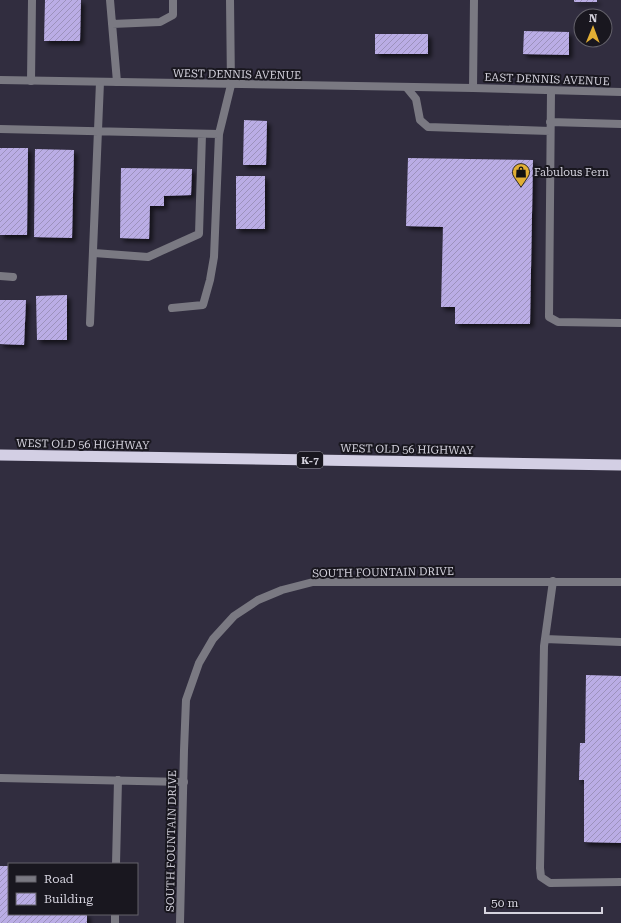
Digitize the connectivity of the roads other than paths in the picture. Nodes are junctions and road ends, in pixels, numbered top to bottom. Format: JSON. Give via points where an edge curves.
{"nodes":[{"id":1,"x":32,"y":0,"type":"edge"},
{"id":2,"x":110,"y":0,"type":"edge"},
{"id":3,"x":172,"y":0,"type":"edge"},
{"id":4,"x":230,"y":0,"type":"edge"},
{"id":5,"x":474,"y":0,"type":"edge"},
{"id":6,"x":112,"y":24,"type":"junction"},
{"id":7,"x":0,"y":80,"type":"edge"},
{"id":8,"x":31,"y":81,"type":"junction"},
{"id":9,"x":100,"y":82,"type":"junction"},
{"id":10,"x":117,"y":82,"type":"junction"},
{"id":11,"x":231,"y":85,"type":"junction"},
{"id":12,"x":407,"y":88,"type":"junction"},
{"id":13,"x":473,"y":88,"type":"junction"},
{"id":14,"x":551,"y":91,"type":"junction"},
{"id":15,"x":621,"y":92,"type":"edge"},
{"id":16,"x":550,"y":122,"type":"junction"},
{"id":17,"x":621,"y":124,"type":"edge"},
{"id":18,"x":0,"y":130,"type":"edge"},
{"id":19,"x":550,"y":131,"type":"junction"},
{"id":20,"x":98,"y":132,"type":"junction"},
{"id":21,"x":202,"y":134,"type":"junction"},
{"id":22,"x":219,"y":134,"type":"junction"},
{"id":23,"x":94,"y":253,"type":"junction"},
{"id":24,"x":0,"y":276,"type":"edge"},
{"id":25,"x":13,"y":277,"type":"dead end"},
{"id":26,"x":172,"y":308,"type":"dead end"},
{"id":27,"x":90,"y":323,"type":"dead end"},
{"id":28,"x":621,"y":323,"type":"edge"},
{"id":29,"x":0,"y":455,"type":"edge"},
{"id":30,"x":621,"y":465,"type":"edge"},
{"id":31,"x":553,"y":581,"type":"junction"},
{"id":32,"x":621,"y":582,"type":"edge"},
{"id":33,"x":545,"y":639,"type":"junction"},
{"id":34,"x":621,"y":642,"type":"edge"},
{"id":35,"x":0,"y":778,"type":"edge"},
{"id":36,"x":118,"y":780,"type":"junction"},
{"id":37,"x":184,"y":782,"type":"junction"},
{"id":38,"x":116,"y":863,"type":"edge"},
{"id":39,"x":621,"y":882,"type":"edge"},
{"id":40,"x":180,"y":923,"type":"edge"}],
"edges":[{"from":1,"to":8,"type":"street"},
{"from":2,"to":6,"type":"street"},
{"from":3,"to":6,"type":"street","via":[[173,15],[160,22]]},
{"from":4,"to":11,"type":"street"},
{"from":5,"to":13,"type":"street"},
{"from":6,"to":10,"type":"street"},
{"from":7,"to":8,"type":"street","name":"WEST DENNIS AVENUE"},
{"from":8,"to":9,"type":"street","name":"WEST DENNIS AVENUE"},
{"from":9,"to":10,"type":"street","name":"WEST DENNIS AVENUE"},
{"from":9,"to":20,"type":"street"},
{"from":10,"to":11,"type":"street","name":"WEST DENNIS AVENUE"},
{"from":11,"to":12,"type":"street","name":"WEST DENNIS AVENUE"},
{"from":11,"to":22,"type":"street"},
{"from":12,"to":13,"type":"street","name":"WEST DENNIS AVENUE"},
{"from":12,"to":19,"type":"street","via":[[416,99],[420,120],[428,127]]},
{"from":13,"to":14,"type":"street","name":"EAST DENNIS AVENUE"},
{"from":14,"to":15,"type":"street","name":"EAST DENNIS AVENUE"},
{"from":14,"to":16,"type":"street"},
{"from":16,"to":17,"type":"street"},
{"from":16,"to":19,"type":"street"},
{"from":18,"to":20,"type":"street"},
{"from":19,"to":28,"type":"street","via":[[549,317],[558,322]]},
{"from":20,"to":21,"type":"street"},
{"from":20,"to":23,"type":"street"},
{"from":21,"to":22,"type":"street"},
{"from":21,"to":23,"type":"street","via":[[199,234],[148,258]]},
{"from":22,"to":26,"type":"street","via":[[214,257],[210,280],[203,305]]},
{"from":23,"to":27,"type":"street"},
{"from":24,"to":25,"type":"street"},
{"from":29,"to":30,"type":"highway","name":"WEST OLD 56 HIGHWAY","number":"K-7"},
{"from":31,"to":32,"type":"street","name":"SOUTH FOUNTAIN DRIVE"},
{"from":31,"to":33,"type":"street"},
{"from":31,"to":37,"type":"street","name":"SOUTH FOUNTAIN DRIVE","via":[[313,582],[282,590],[258,600],[234,616],[213,639],[199,663],[186,700]]},
{"from":33,"to":34,"type":"street"},
{"from":33,"to":39,"type":"street","via":[[541,877],[550,883]]},
{"from":35,"to":36,"type":"street"},
{"from":36,"to":37,"type":"street"},
{"from":36,"to":38,"type":"street"},
{"from":37,"to":40,"type":"street","name":"SOUTH FOUNTAIN DRIVE"}]}
